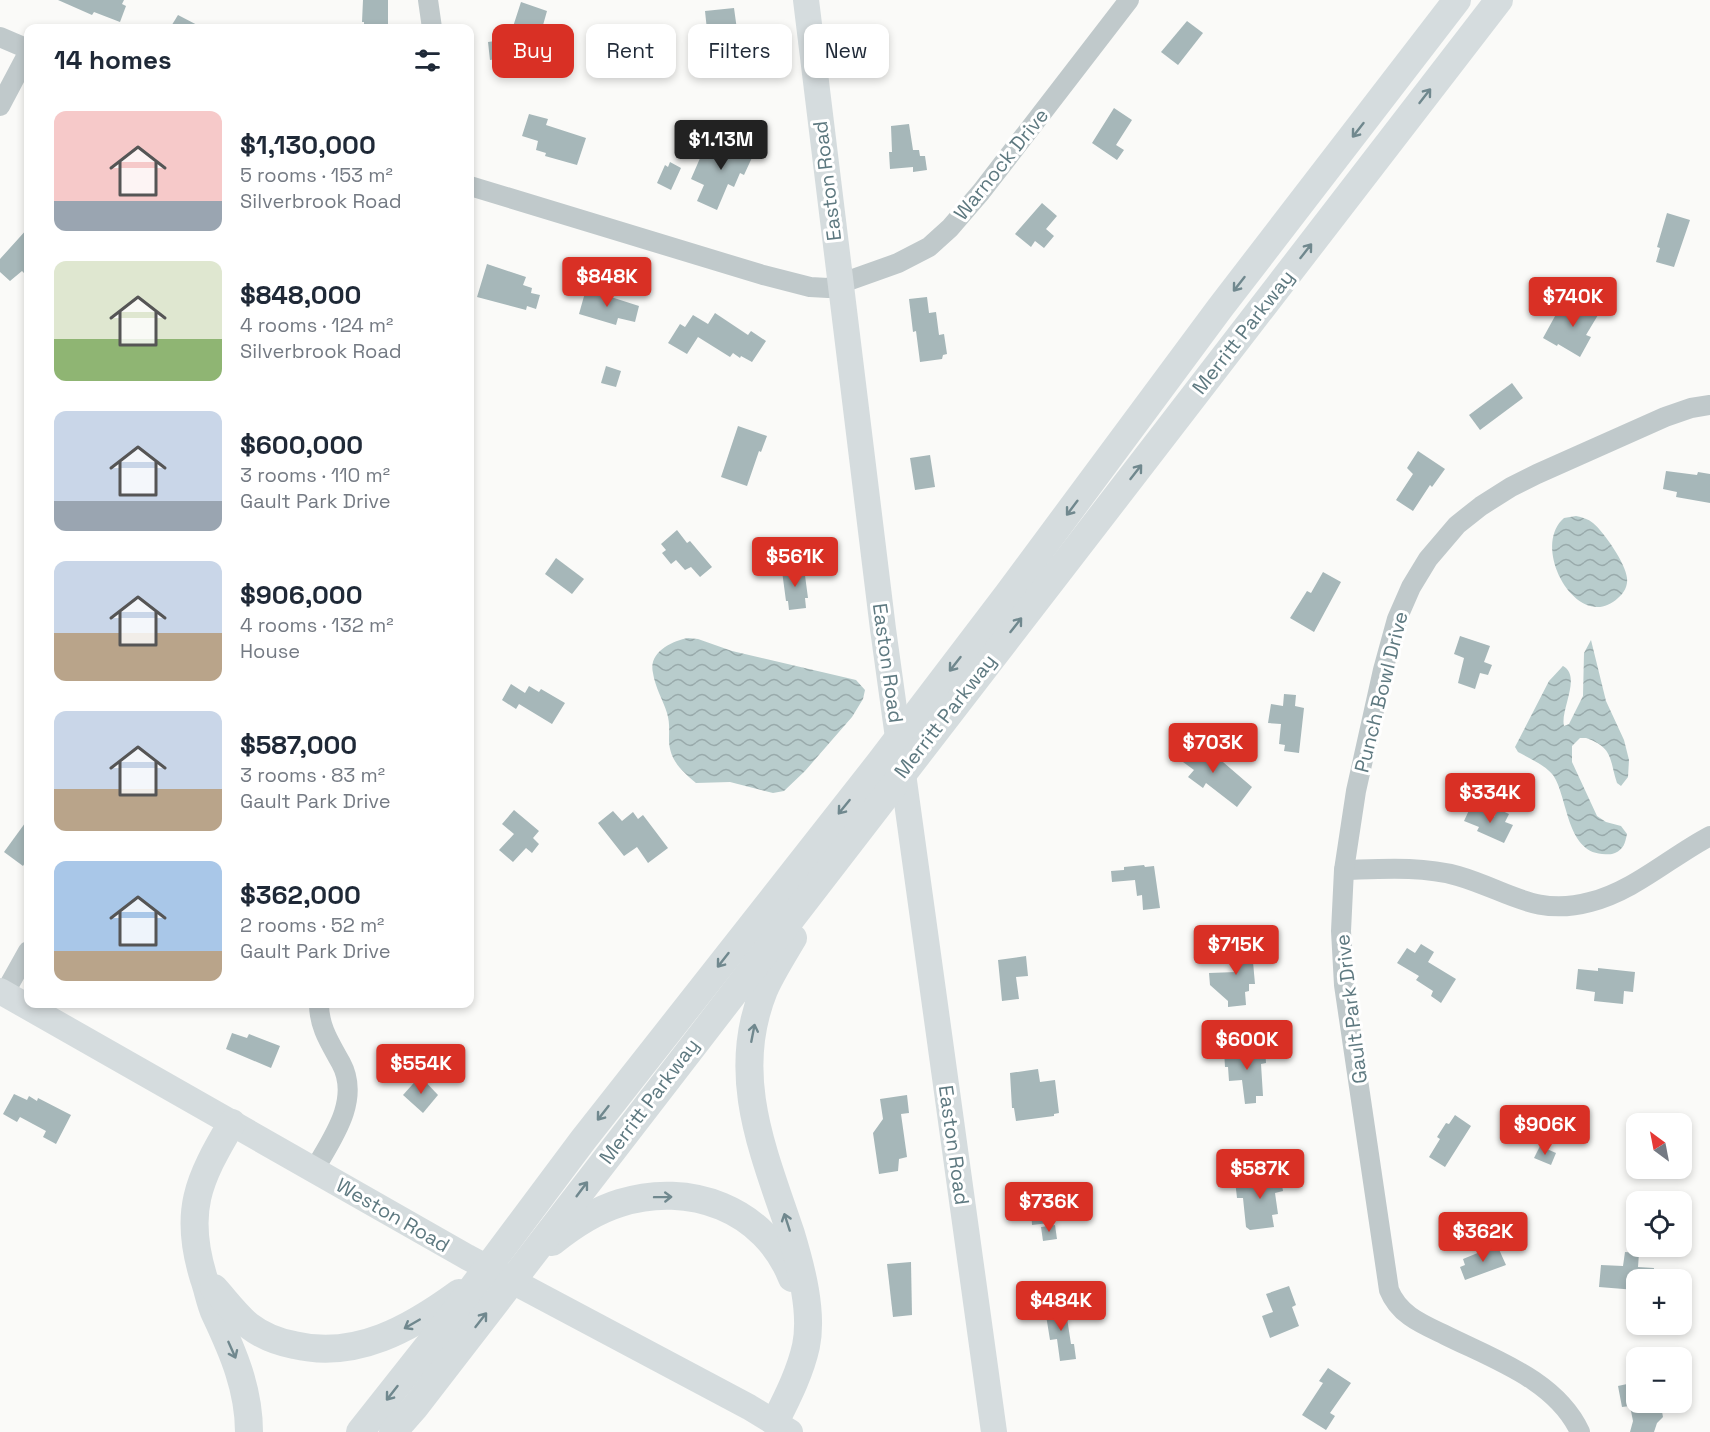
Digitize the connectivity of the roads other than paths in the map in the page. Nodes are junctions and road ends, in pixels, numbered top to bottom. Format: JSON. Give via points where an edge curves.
{"nodes":[{"id":1,"x":428,"y":0,"type":"edge"},
{"id":2,"x":806,"y":0,"type":"edge"},
{"id":3,"x":1129,"y":0,"type":"edge"},
{"id":4,"x":1457,"y":0,"type":"edge"},
{"id":5,"x":1498,"y":0,"type":"edge"},
{"id":6,"x":431,"y":24,"type":"edge"},
{"id":7,"x":0,"y":37,"type":"edge"},
{"id":8,"x":24,"y":49,"type":"edge"},
{"id":9,"x":24,"y":59,"type":"edge"},
{"id":10,"x":0,"y":106,"type":"edge"},
{"id":11,"x":474,"y":187,"type":"edge"},
{"id":12,"x":839,"y":284,"type":"junction"},
{"id":13,"x":1710,"y":405,"type":"edge"},
{"id":14,"x":884,"y":794,"type":"junction"},
{"id":15,"x":1710,"y":836,"type":"edge"},
{"id":16,"x":1344,"y":870,"type":"junction"},
{"id":17,"x":24,"y":957,"type":"edge"},
{"id":18,"x":2,"y":993,"type":"edge"},
{"id":19,"x":24,"y":1005,"type":"edge"},
{"id":20,"x":29,"y":1008,"type":"edge"},
{"id":21,"x":319,"y":1008,"type":"edge"},
{"id":22,"x":232,"y":1123,"type":"junction"},
{"id":23,"x":314,"y":1170,"type":"junction"},
{"id":24,"x":520,"y":1268,"type":"junction"},
{"id":25,"x":203,"y":1276,"type":"junction"},
{"id":26,"x":477,"y":1279,"type":"junction"},
{"id":27,"x":807,"y":1320,"type":"junction"},
{"id":28,"x":778,"y":1429,"type":"edge"},
{"id":29,"x":249,"y":1432,"type":"edge"},
{"id":30,"x":360,"y":1432,"type":"edge"},
{"id":31,"x":393,"y":1432,"type":"edge"},
{"id":32,"x":994,"y":1432,"type":"edge"},
{"id":33,"x":1580,"y":1432,"type":"edge"}],
"edges":[{"from":1,"to":6,"type":"street"},
{"from":2,"to":12,"type":"main road","name":"Easton Road"},
{"from":3,"to":12,"type":"street","name":"Warnock Drive","via":[[950,228],[909,258]]},
{"from":4,"to":26,"type":"highway","name":"Merritt Parkway","one_way":true,"via":[[1220,308],[881,761]]},
{"from":14,"to":5,"type":"highway","name":"Merritt Parkway","one_way":true},
{"from":7,"to":8,"type":"street"},
{"from":9,"to":10,"type":"street"},
{"from":11,"to":12,"type":"street","name":"Warnock Drive","via":[[801,285],[828,288]]},
{"from":12,"to":32,"type":"main road","name":"Easton Road","via":[[881,618]]},
{"from":13,"to":16,"type":"street","name":"Punch Bowl Drive","via":[[1665,417],[1511,487],[1457,525],[1428,559],[1401,606],[1390,642],[1356,791]]},
{"from":24,"to":14,"type":"highway","name":"Merritt Parkway","one_way":true},
{"from":27,"to":14,"type":"highway","one_way":true,"via":[[801,1269],[757,1131],[749,1054],[758,1008],[773,972]]},
{"from":15,"to":16,"type":"street","via":[[1621,890],[1592,902],[1568,906],[1530,903],[1458,876],[1426,870]]},
{"from":16,"to":33,"type":"street","name":"Gault Park Drive","via":[[1344,985],[1389,1290],[1397,1306],[1412,1318],[1544,1388],[1568,1411]]},
{"from":17,"to":18,"type":"street"},
{"from":18,"to":19,"type":"main road","name":"Weston Road"},
{"from":20,"to":22,"type":"main road","name":"Weston Road"},
{"from":21,"to":23,"type":"street","via":[[323,1030],[342,1064],[349,1087],[338,1129]]},
{"from":22,"to":23,"type":"main road","name":"Weston Road"},
{"from":22,"to":25,"type":"highway","via":[[212,1158],[196,1200],[195,1250]]},
{"from":23,"to":28,"type":"main road","name":"Weston Road"},
{"from":24,"to":27,"type":"highway","one_way":true,"via":[[588,1216],[612,1206],[661,1196],[706,1200],[748,1220],[768,1238],[786,1264]]},
{"from":31,"to":24,"type":"highway","name":"Merritt Parkway","one_way":true},
{"from":26,"to":25,"type":"highway","one_way":true,"via":[[396,1333],[351,1348],[324,1349],[284,1343],[249,1326]]},
{"from":25,"to":29,"type":"highway","one_way":true,"via":[[240,1373]]},
{"from":26,"to":30,"type":"highway","name":"Merritt Parkway","one_way":true},
{"from":27,"to":28,"type":"highway","via":[[800,1369]]}]}
